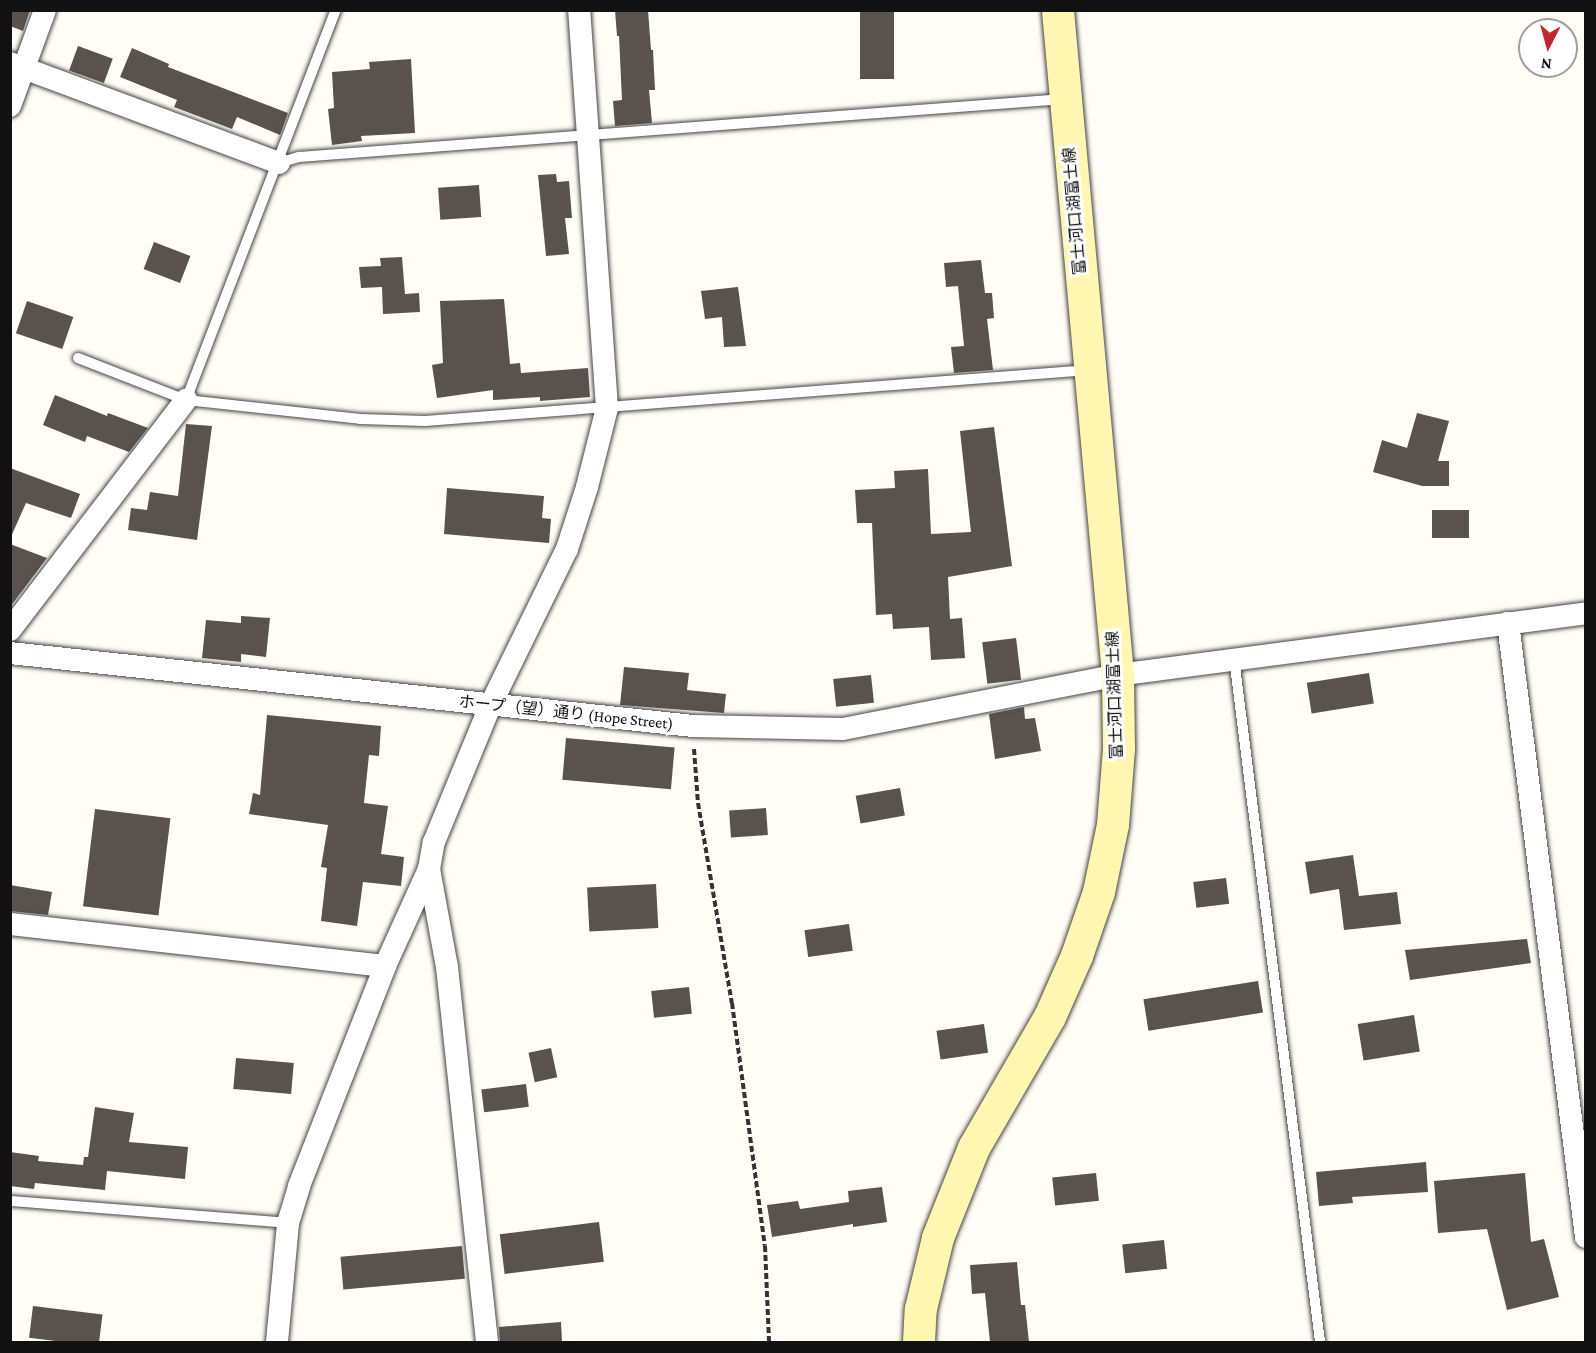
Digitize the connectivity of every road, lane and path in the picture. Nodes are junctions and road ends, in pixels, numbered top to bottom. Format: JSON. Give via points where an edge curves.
{"nodes":[{"id":1,"x":45,"y":10,"type":"edge"},
{"id":2,"x":336,"y":10,"type":"edge"},
{"id":3,"x":579,"y":10,"type":"edge"},
{"id":4,"x":1058,"y":10,"type":"edge"},
{"id":5,"x":18,"y":66,"type":"edge"},
{"id":6,"x":1064,"y":99,"type":"junction"},
{"id":7,"x":10,"y":106,"type":"edge"},
{"id":8,"x":588,"y":134,"type":"junction"},
{"id":9,"x":279,"y":163,"type":"junction"},
{"id":10,"x":78,"y":358,"type":"dead end"},
{"id":11,"x":1089,"y":370,"type":"junction"},
{"id":12,"x":186,"y":400,"type":"junction"},
{"id":13,"x":607,"y":408,"type":"junction"},
{"id":14,"x":1586,"y":613,"type":"edge"},
{"id":15,"x":1508,"y":623,"type":"junction"},
{"id":16,"x":10,"y":630,"type":"edge"},
{"id":17,"x":10,"y":653,"type":"edge"},
{"id":18,"x":1234,"y":658,"type":"junction"},
{"id":19,"x":1118,"y":675,"type":"junction"},
{"id":20,"x":491,"y":704,"type":"junction"},
{"id":21,"x":693,"y":726,"type":"junction"},
{"id":22,"x":429,"y":868,"type":"junction"},
{"id":23,"x":10,"y":924,"type":"edge"},
{"id":24,"x":385,"y":966,"type":"junction"},
{"id":25,"x":10,"y":1201,"type":"edge"},
{"id":26,"x":288,"y":1223,"type":"junction"},
{"id":27,"x":1586,"y":1237,"type":"edge"},
{"id":28,"x":277,"y":1342,"type":"edge"},
{"id":29,"x":487,"y":1342,"type":"edge"},
{"id":30,"x":769,"y":1342,"type":"edge"},
{"id":31,"x":919,"y":1342,"type":"edge"},
{"id":32,"x":1320,"y":1342,"type":"edge"}],
"edges":[{"from":1,"to":5,"type":"street"},
{"from":2,"to":9,"type":"lane"},
{"from":3,"to":8,"type":"street"},
{"from":4,"to":6,"type":"main road","name":"富士河口湖富士線"},
{"from":5,"to":7,"type":"street"},
{"from":5,"to":9,"type":"street"},
{"from":6,"to":8,"type":"lane"},
{"from":6,"to":11,"type":"main road","name":"富士河口湖富士線"},
{"from":8,"to":9,"type":"lane","via":[[299,157]]},
{"from":8,"to":13,"type":"street"},
{"from":9,"to":12,"type":"lane"},
{"from":10,"to":12,"type":"lane"},
{"from":11,"to":13,"type":"lane"},
{"from":11,"to":19,"type":"main road","name":"富士河口湖富士線"},
{"from":12,"to":13,"type":"lane","via":[[360,419],[424,421]]},
{"from":12,"to":16,"type":"street"},
{"from":13,"to":20,"type":"street","via":[[567,549]]},
{"from":14,"to":15,"type":"street","name":"ホープ（望）通り (Hope Street)"},
{"from":15,"to":18,"type":"street","name":"ホープ（望）通り (Hope Street)"},
{"from":15,"to":27,"type":"street"},
{"from":17,"to":20,"type":"street","name":"ホープ（望）通り (Hope Street)"},
{"from":18,"to":19,"type":"street","name":"ホープ（望）通り (Hope Street)"},
{"from":18,"to":32,"type":"lane"},
{"from":19,"to":21,"type":"street","name":"ホープ（望）通り (Hope Street)","via":[[843,729]]},
{"from":19,"to":31,"type":"main road","name":"富士河口湖富士線","via":[[1119,749],[1113,825],[1099,892],[1050,1017],[970,1158],[938,1238],[921,1309]]},
{"from":20,"to":21,"type":"street","name":"ホープ（望）通り (Hope Street)"},
{"from":20,"to":22,"type":"street","via":[[434,842]]},
{"from":21,"to":30,"type":"path","via":[[698,803],[732,1003],[765,1246]]},
{"from":22,"to":24,"type":"street"},
{"from":22,"to":29,"type":"street","via":[[447,966]]},
{"from":23,"to":24,"type":"street"},
{"from":24,"to":26,"type":"street"},
{"from":25,"to":26,"type":"lane"},
{"from":26,"to":28,"type":"street"}]}
